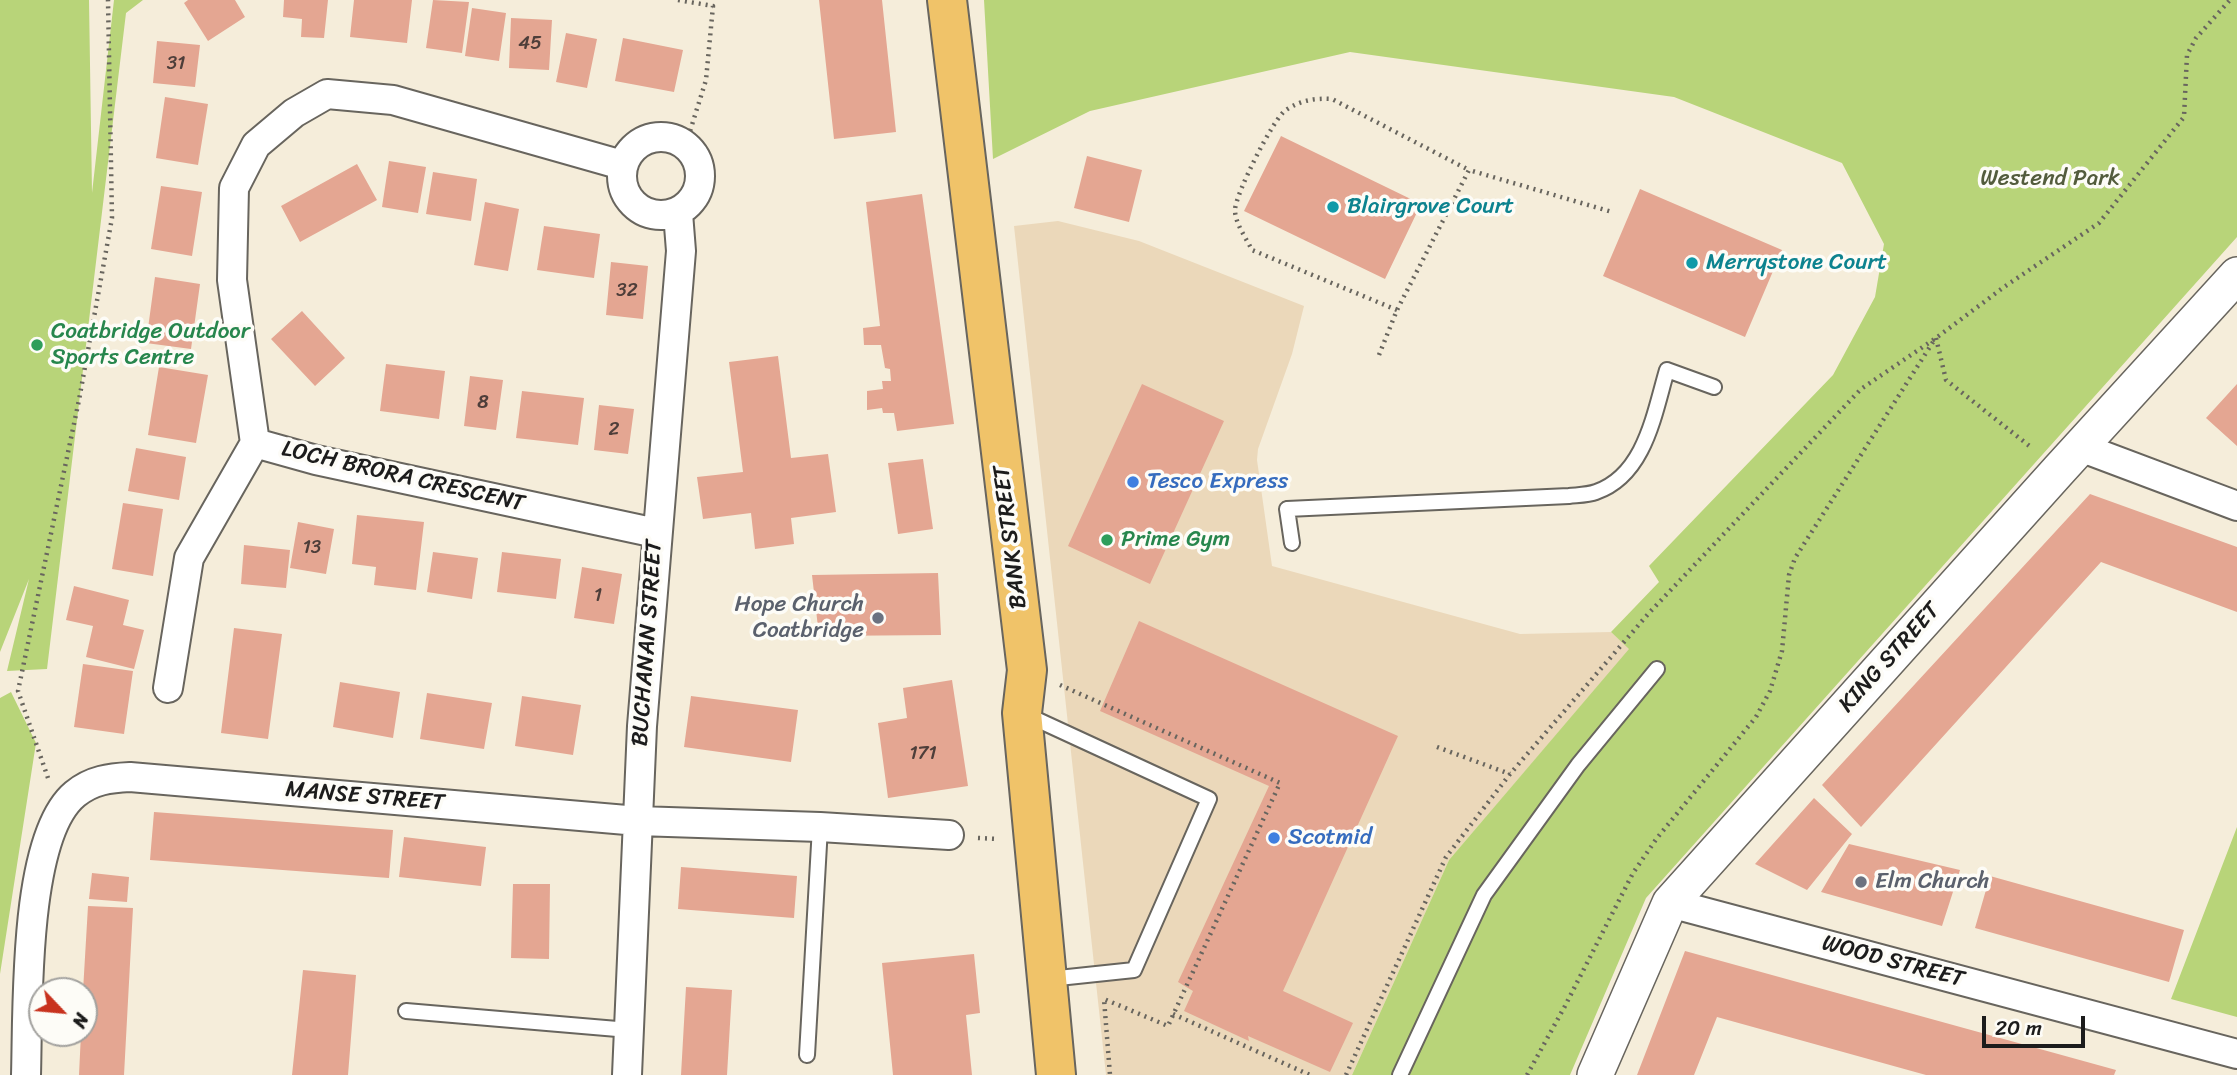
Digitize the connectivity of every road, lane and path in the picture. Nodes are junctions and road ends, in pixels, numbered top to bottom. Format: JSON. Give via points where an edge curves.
{"nodes":[{"id":1,"x":108,"y":0,"type":"edge"},
{"id":2,"x":678,"y":0,"type":"edge"},
{"id":3,"x":947,"y":0,"type":"edge"},
{"id":4,"x":2230,"y":0,"type":"edge"},
{"id":5,"x":686,"y":144,"type":"junction"},
{"id":6,"x":622,"y":165,"type":"junction"},
{"id":7,"x":1469,"y":170,"type":"junction"},
{"id":8,"x":1612,"y":212,"type":"dead end"},
{"id":9,"x":678,"y":213,"type":"junction"},
{"id":10,"x":2237,"y":275,"type":"edge"},
{"id":11,"x":1397,"y":310,"type":"junction"},
{"id":12,"x":1936,"y":338,"type":"junction"},
{"id":13,"x":1379,"y":355,"type":"dead end"},
{"id":14,"x":1714,"y":387,"type":"dead end"},
{"id":15,"x":255,"y":443,"type":"junction"},
{"id":16,"x":2070,"y":458,"type":"junction"},
{"id":17,"x":2237,"y":506,"type":"edge"},
{"id":18,"x":656,"y":533,"type":"junction"},
{"id":19,"x":1292,"y":543,"type":"dead end"},
{"id":20,"x":1657,"y":669,"type":"dead end"},
{"id":21,"x":168,"y":688,"type":"dead end"},
{"id":22,"x":1022,"y":713,"type":"junction"},
{"id":23,"x":1437,"y":747,"type":"dead end"},
{"id":24,"x":1510,"y":774,"type":"junction"},
{"id":25,"x":60,"y":812,"type":"junction"},
{"id":26,"x":638,"y":821,"type":"junction"},
{"id":27,"x":820,"y":827,"type":"junction"},
{"id":28,"x":949,"y":835,"type":"joint"},
{"id":29,"x":1035,"y":842,"type":"junction"},
{"id":30,"x":1670,"y":903,"type":"junction"},
{"id":31,"x":1045,"y":979,"type":"junction"},
{"id":32,"x":406,"y":1011,"type":"dead end"},
{"id":33,"x":1173,"y":1014,"type":"dead end"},
{"id":34,"x":629,"y":1030,"type":"junction"},
{"id":35,"x":2237,"y":1054,"type":"edge"},
{"id":36,"x":807,"y":1055,"type":"dead end"},
{"id":37,"x":26,"y":1075,"type":"edge"},
{"id":38,"x":627,"y":1075,"type":"edge"},
{"id":39,"x":1056,"y":1075,"type":"edge"},
{"id":40,"x":1310,"y":1075,"type":"edge"},
{"id":41,"x":1346,"y":1075,"type":"edge"},
{"id":42,"x":1400,"y":1075,"type":"edge"},
{"id":43,"x":1527,"y":1075,"type":"edge"},
{"id":44,"x":1595,"y":1075,"type":"edge"}],
"edges":[{"from":1,"to":25,"type":"path","via":[[112,218],[18,691]]},
{"from":2,"to":5,"type":"path","via":[[713,6],[706,80]]},
{"from":3,"to":22,"type":"main road","name":"BANK STREET","via":[[1027,670]]},
{"from":4,"to":12,"type":"path","via":[[2187,55],[2184,117],[2099,223]]},
{"from":5,"to":6,"type":"street","via":[[661,135],[637,143]]},
{"from":5,"to":9,"type":"street","via":[[698,160],[701,180],[694,199]]},
{"from":6,"to":9,"type":"street","via":[[622,188],[635,207],[655,216]]},
{"from":6,"to":15,"type":"street","name":"LOCH BRORA CRESCENT","via":[[393,100],[327,94],[294,114],[256,145],[234,188],[232,280]]},
{"from":7,"to":8,"type":"path"},
{"from":7,"to":11,"type":"path"},
{"from":7,"to":11,"type":"path","via":[[1332,99],[1317,98],[1283,111],[1239,192],[1235,210],[1252,250]]},
{"from":9,"to":18,"type":"street","name":"BUCHANAN STREET","via":[[681,251]]},
{"from":10,"to":16,"type":"street","name":"KING STREET"},
{"from":11,"to":13,"type":"path"},
{"from":12,"to":16,"type":"path","via":[[1946,380]]},
{"from":12,"to":24,"type":"path","via":[[1861,389],[1649,613]]},
{"from":12,"to":43,"type":"path","via":[[1795,558],[1778,671],[1756,717],[1633,873]]},
{"from":14,"to":19,"type":"lane","via":[[1667,370],[1645,442],[1632,465],[1594,493],[1287,509]]},
{"from":15,"to":18,"type":"street","name":"LOCH BRORA CRESCENT"},
{"from":15,"to":21,"type":"street","via":[[189,558]]},
{"from":16,"to":17,"type":"street"},
{"from":16,"to":30,"type":"street","name":"KING STREET"},
{"from":18,"to":26,"type":"street","name":"BUCHANAN STREET"},
{"from":20,"to":42,"type":"lane","via":[[1578,765],[1484,895]]},
{"from":22,"to":29,"type":"main road","name":"BANK STREET"},
{"from":22,"to":31,"type":"lane","via":[[1209,799],[1134,971]]},
{"from":23,"to":24,"type":"path"},
{"from":24,"to":41,"type":"path","via":[[1446,857]]},
{"from":25,"to":26,"type":"street","name":"MANSE STREET","via":[[74,794],[89,785],[131,777]]},
{"from":25,"to":37,"type":"street","name":"MANSE STREET","via":[[47,842],[37,891]]},
{"from":26,"to":27,"type":"street","name":"MANSE STREET"},
{"from":26,"to":34,"type":"street","name":"BUCHANAN STREET"},
{"from":27,"to":28,"type":"street","name":"MANSE STREET"},
{"from":27,"to":36,"type":"lane"},
{"from":28,"to":29,"type":"path"},
{"from":29,"to":31,"type":"main road","name":"BANK STREET"},
{"from":30,"to":35,"type":"street","name":"WOOD STREET"},
{"from":30,"to":44,"type":"street","name":"KING STREET"},
{"from":31,"to":39,"type":"main road","name":"BANK STREET"},
{"from":32,"to":34,"type":"lane"},
{"from":33,"to":40,"type":"path"},
{"from":34,"to":38,"type":"street","name":"BUCHANAN STREET"}]}
